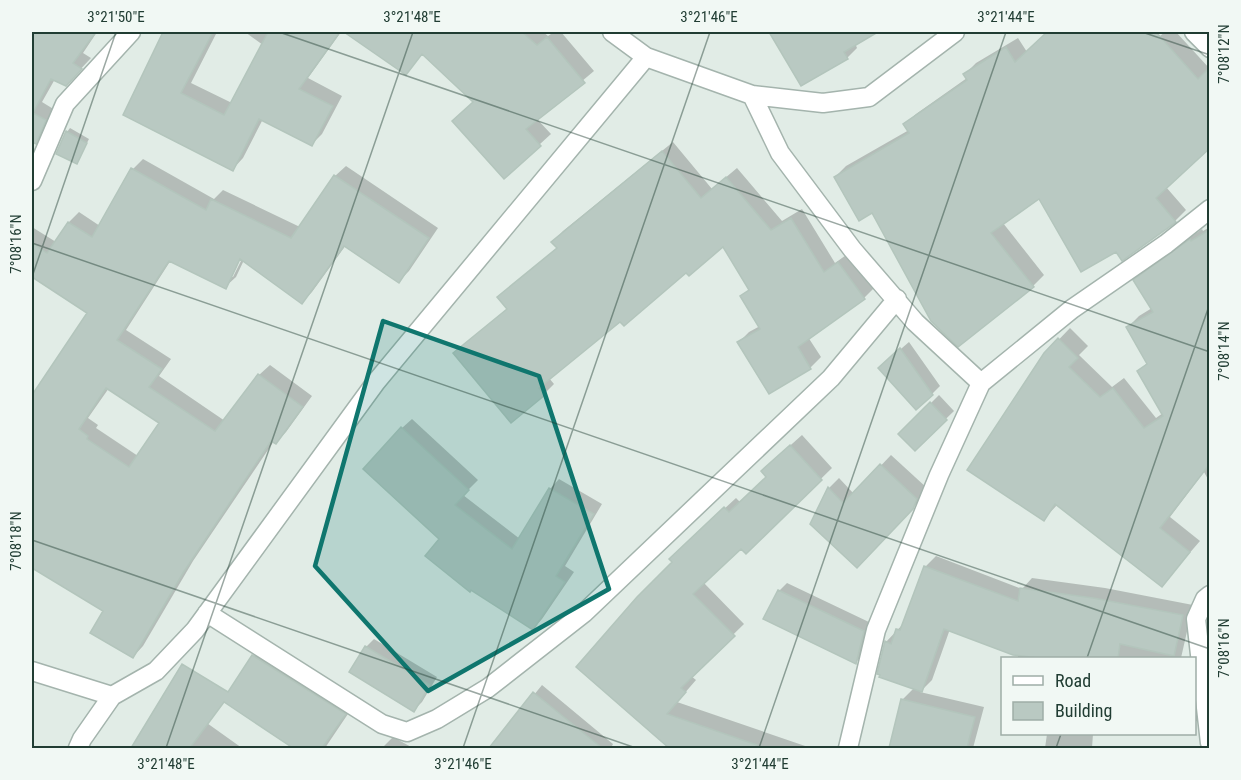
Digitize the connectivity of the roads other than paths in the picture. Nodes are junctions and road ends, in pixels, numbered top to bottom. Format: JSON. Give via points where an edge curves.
{"nodes":[{"id":1,"x":131,"y":32,"type":"edge"},
{"id":2,"x":612,"y":32,"type":"edge"},
{"id":3,"x":955,"y":32,"type":"edge"},
{"id":4,"x":1194,"y":32,"type":"edge"},
{"id":5,"x":1209,"y":48,"type":"edge"},
{"id":6,"x":646,"y":57,"type":"junction"},
{"id":7,"x":752,"y":94,"type":"junction"},
{"id":8,"x":32,"y":181,"type":"edge"},
{"id":9,"x":1209,"y":209,"type":"edge"},
{"id":10,"x":897,"y":299,"type":"junction"},
{"id":11,"x":981,"y":383,"type":"junction"},
{"id":12,"x":1209,"y":595,"type":"edge"},
{"id":13,"x":207,"y":613,"type":"junction"},
{"id":14,"x":32,"y":671,"type":"edge"},
{"id":15,"x":112,"y":696,"type":"junction"},
{"id":16,"x":1209,"y":743,"type":"edge"},
{"id":17,"x":78,"y":748,"type":"edge"},
{"id":18,"x":848,"y":748,"type":"edge"}],
"edges":[{"from":1,"to":8,"type":"street","via":[[65,105]]},
{"from":2,"to":6,"type":"street"},
{"from":3,"to":7,"type":"street","via":[[869,98],[822,103]]},
{"from":4,"to":5,"type":"street"},
{"from":6,"to":7,"type":"street"},
{"from":6,"to":13,"type":"street","via":[[376,382]]},
{"from":7,"to":10,"type":"street","via":[[780,153],[852,249]]},
{"from":9,"to":11,"type":"street","via":[[1072,309]]},
{"from":10,"to":11,"type":"street","via":[[915,322]]},
{"from":10,"to":13,"type":"street","via":[[831,378],[584,613],[488,688],[438,719],[407,732],[382,724]]},
{"from":11,"to":18,"type":"street","via":[[876,630]]},
{"from":12,"to":16,"type":"street","via":[[1196,619]]},
{"from":13,"to":15,"type":"street","via":[[156,670]]},
{"from":14,"to":15,"type":"street"},
{"from":15,"to":17,"type":"street"}]}
